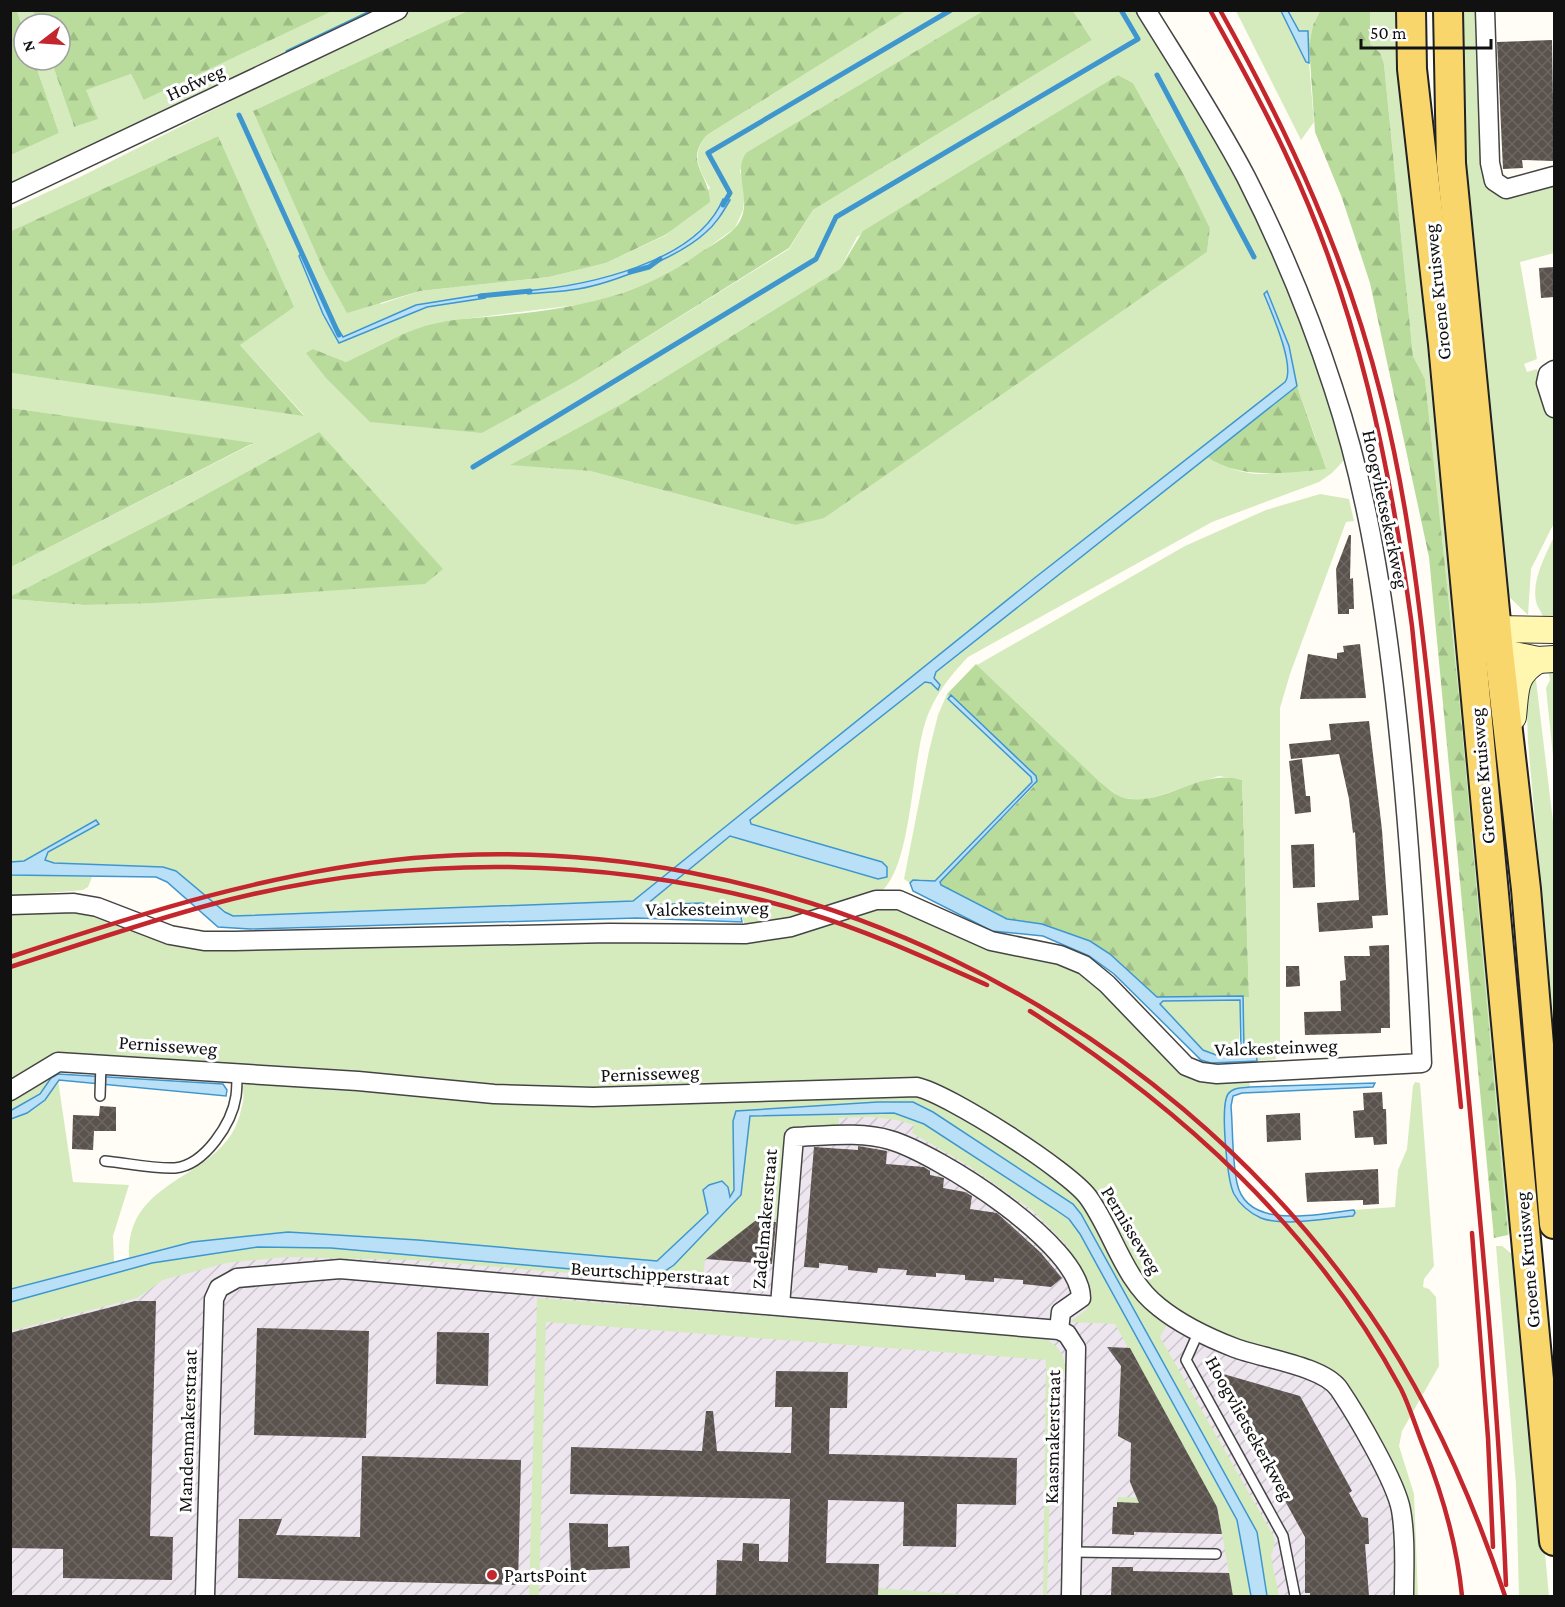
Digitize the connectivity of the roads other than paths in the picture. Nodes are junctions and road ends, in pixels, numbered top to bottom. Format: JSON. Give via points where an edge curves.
{"nodes":[{"id":1,"x":398,"y":10,"type":"edge"},
{"id":2,"x":1146,"y":10,"type":"edge"},
{"id":3,"x":1412,"y":10,"type":"edge"},
{"id":4,"x":1448,"y":10,"type":"edge"},
{"id":5,"x":1485,"y":10,"type":"edge"},
{"id":6,"x":1554,"y":176,"type":"edge"},
{"id":7,"x":10,"y":194,"type":"edge"},
{"id":8,"x":1554,"y":370,"type":"edge"},
{"id":9,"x":1554,"y":408,"type":"edge"},
{"id":10,"x":1554,"y":630,"type":"edge"},
{"id":11,"x":1488,"y":642,"type":"junction"},
{"id":12,"x":1546,"y":659,"type":"edge"},
{"id":13,"x":1511,"y":747,"type":"junction"},
{"id":14,"x":10,"y":905,"type":"edge"},
{"id":15,"x":1422,"y":1063,"type":"joint"},
{"id":16,"x":101,"y":1068,"type":"junction"},
{"id":17,"x":237,"y":1072,"type":"junction"},
{"id":18,"x":10,"y":1091,"type":"edge"},
{"id":19,"x":100,"y":1096,"type":"dead end"},
{"id":20,"x":105,"y":1161,"type":"dead end"},
{"id":21,"x":1554,"y":1224,"type":"edge"},
{"id":22,"x":237,"y":1278,"type":"joint"},
{"id":23,"x":780,"y":1305,"type":"junction"},
{"id":24,"x":1059,"y":1330,"type":"junction"},
{"id":25,"x":1199,"y":1331,"type":"junction"},
{"id":26,"x":1554,"y":1541,"type":"edge"},
{"id":27,"x":1072,"y":1552,"type":"junction"},
{"id":28,"x":1215,"y":1554,"type":"dead end"},
{"id":29,"x":206,"y":1596,"type":"edge"},
{"id":30,"x":1071,"y":1596,"type":"edge"},
{"id":31,"x":1295,"y":1596,"type":"edge"},
{"id":32,"x":1404,"y":1596,"type":"edge"}],
"edges":[{"from":1,"to":7,"type":"street","name":"Hofweg"},
{"from":2,"to":15,"type":"street","name":"Hoogvlietsekerkweg","via":[[1216,124],[1265,217],[1333,386],[1359,477],[1381,579],[1399,734],[1414,895]]},
{"from":3,"to":11,"type":"main road","name":"Groene Kruisweg","via":[[1412,69],[1443,344],[1467,617]]},
{"from":4,"to":11,"type":"main road","name":"Groene Kruisweg","via":[[1451,163]]},
{"from":5,"to":6,"type":"street","via":[[1490,163],[1494,180],[1506,189]]},
{"from":8,"to":9,"type":"street","via":[[1548,374],[1546,383]]},
{"from":10,"to":11,"type":"main road"},
{"from":11,"to":12,"type":"main road"},
{"from":11,"to":13,"type":"main road","name":"Groene Kruisweg"},
{"from":11,"to":26,"type":"main road","name":"Groene Kruisweg"},
{"from":12,"to":13,"type":"main road","via":[[1523,669],[1517,683]]},
{"from":13,"to":21,"type":"main road","name":"Groene Kruisweg"},
{"from":14,"to":15,"type":"street","name":"Valckesteinweg","via":[[74,903],[97,907],[170,935],[235,941],[745,934],[791,927],[876,900],[898,900],[991,941],[1060,955],[1084,965],[1180,1060],[1201,1072]]},
{"from":16,"to":17,"type":"street","name":"Pernisseweg"},
{"from":16,"to":18,"type":"street","name":"Pernisseweg","via":[[58,1062]]},
{"from":16,"to":19,"type":"lane"},
{"from":17,"to":20,"type":"lane","via":[[236,1097],[226,1122],[212,1144],[195,1160],[176,1168]]},
{"from":17,"to":25,"type":"street","name":"Pernisseweg","via":[[494,1094],[593,1097],[917,1087],[930,1090],[1073,1180],[1094,1207],[1140,1290],[1159,1307]]},
{"from":22,"to":23,"type":"street","name":"Beurtschipperstraat","via":[[340,1269]]},
{"from":22,"to":29,"type":"street","name":"Mandenmakerstraat","via":[[219,1288],[214,1299]]},
{"from":23,"to":24,"type":"street","name":"Beurtschipperstraat"},
{"from":23,"to":24,"type":"street","name":"Zadelmakerstraat","via":[[794,1137],[874,1137],[908,1146],[978,1186],[1044,1239],[1078,1279],[1081,1289],[1081,1298],[1061,1312]]},
{"from":24,"to":27,"type":"street","name":"Kaasmakerstraat","via":[[1067,1334],[1076,1348]]},
{"from":25,"to":31,"type":"lane","name":"Hoogvlietsekerkweg","via":[[1186,1360],[1283,1536]]},
{"from":25,"to":32,"type":"street","name":"Hoogvlietsekerkweg","via":[[1234,1348],[1320,1374],[1338,1388],[1395,1490],[1401,1511]]},
{"from":27,"to":28,"type":"lane"},
{"from":27,"to":30,"type":"street","name":"Kaasmakerstraat"}]}
